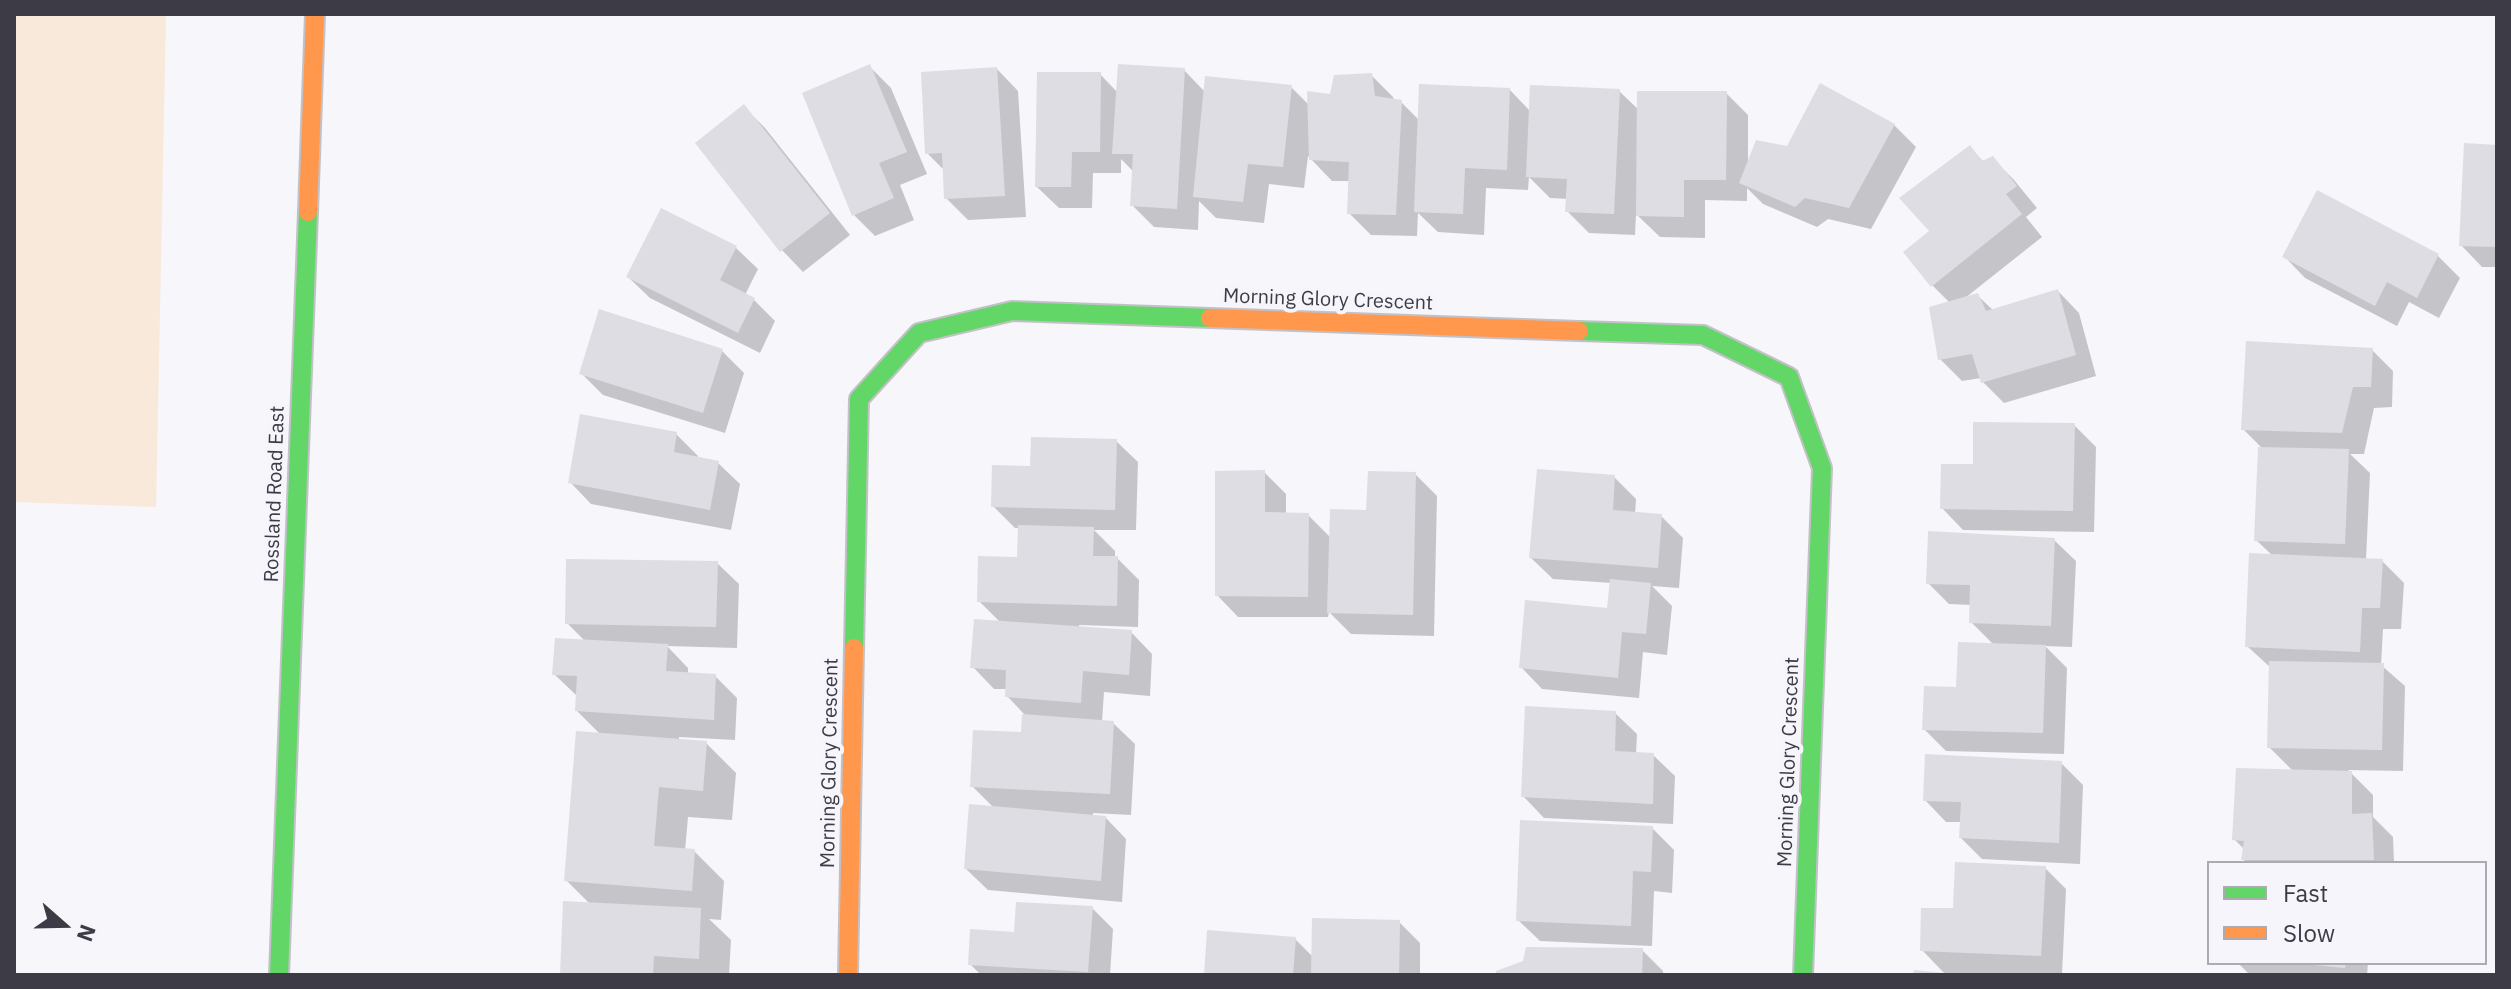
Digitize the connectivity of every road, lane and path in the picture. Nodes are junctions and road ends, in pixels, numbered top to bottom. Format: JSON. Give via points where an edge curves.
{"nodes":[{"id":1,"x":315,"y":14,"type":"edge"},
{"id":2,"x":279,"y":975,"type":"edge"},
{"id":3,"x":848,"y":975,"type":"edge"},
{"id":4,"x":1803,"y":975,"type":"edge"}],
"edges":[{"from":1,"to":2,"type":"street","name":"Rossland Road East"},
{"from":3,"to":4,"type":"street","name":"Morning Glory Crescent","via":[[859,399],[919,333],[1012,311],[1703,335],[1789,377],[1822,468]]}]}
